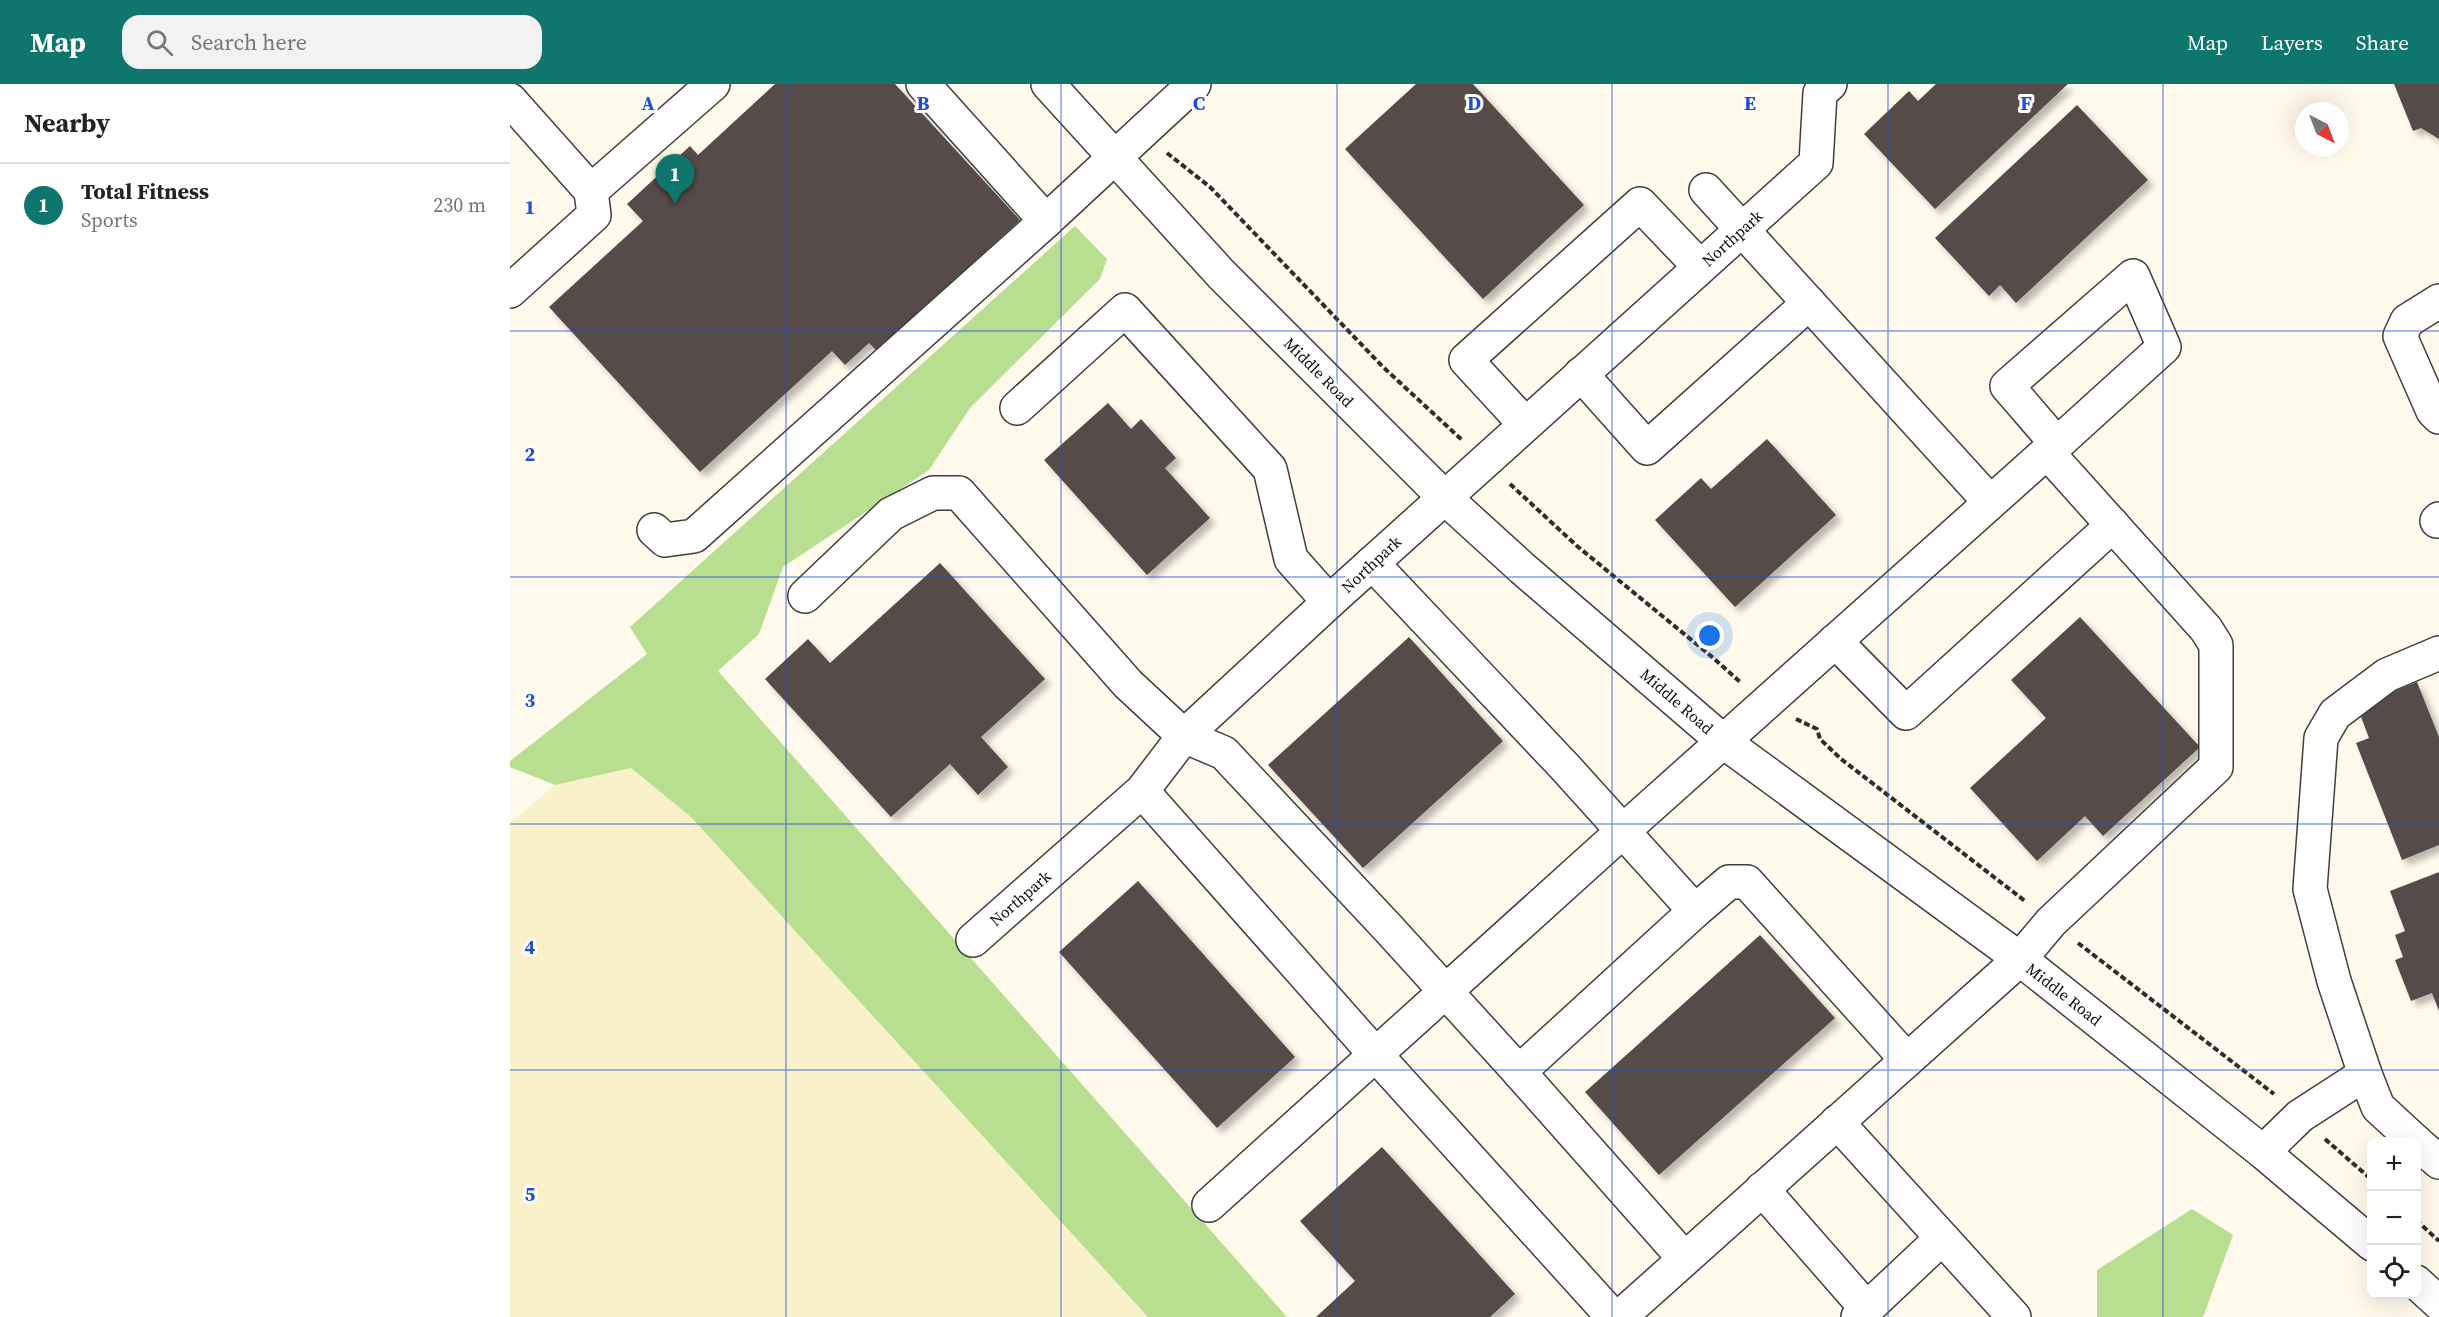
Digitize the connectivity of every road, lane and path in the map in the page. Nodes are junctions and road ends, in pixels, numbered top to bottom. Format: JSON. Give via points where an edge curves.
{"nodes":[{"id":1,"x":713,"y":84,"type":"edge"},
{"id":2,"x":923,"y":84,"type":"edge"},
{"id":3,"x":1048,"y":84,"type":"edge"},
{"id":4,"x":1194,"y":84,"type":"edge"},
{"id":5,"x":1830,"y":84,"type":"edge"},
{"id":6,"x":510,"y":100,"type":"edge"},
{"id":7,"x":1141,"y":133,"type":"junction"},
{"id":8,"x":1115,"y":157,"type":"junction"},
{"id":9,"x":1706,"y":190,"type":"dead end"},
{"id":10,"x":591,"y":191,"type":"junction"},
{"id":11,"x":1046,"y":221,"type":"junction"},
{"id":12,"x":1742,"y":230,"type":"junction"},
{"id":13,"x":1700,"y":267,"type":"junction"},
{"id":14,"x":510,"y":291,"type":"edge"},
{"id":15,"x":2439,"y":301,"type":"edge"},
{"id":16,"x":1809,"y":303,"type":"junction"},
{"id":17,"x":1581,"y":374,"type":"junction"},
{"id":18,"x":1017,"y":408,"type":"dead end"},
{"id":19,"x":2439,"y":417,"type":"edge"},
{"id":20,"x":1525,"y":424,"type":"junction"},
{"id":21,"x":2052,"y":448,"type":"junction"},
{"id":22,"x":1485,"y":460,"type":"junction"},
{"id":23,"x":1444,"y":497,"type":"junction"},
{"id":24,"x":1990,"y":502,"type":"junction"},
{"id":25,"x":2113,"y":525,"type":"junction"},
{"id":26,"x":654,"y":530,"type":"dead end"},
{"id":27,"x":1372,"y":563,"type":"junction"},
{"id":28,"x":805,"y":596,"type":"dead end"},
{"id":29,"x":1329,"y":602,"type":"junction"},
{"id":30,"x":1835,"y":641,"type":"junction"},
{"id":31,"x":2439,"y":653,"type":"edge"},
{"id":32,"x":1765,"y":705,"type":"junction"},
{"id":33,"x":1184,"y":736,"type":"junction"},
{"id":34,"x":1724,"y":742,"type":"junction"},
{"id":35,"x":1142,"y":791,"type":"junction"},
{"id":36,"x":1623,"y":831,"type":"junction"},
{"id":37,"x":1695,"y":911,"type":"junction"},
{"id":38,"x":2051,"y":922,"type":"junction"},
{"id":39,"x":973,"y":940,"type":"dead end"},
{"id":40,"x":2020,"y":959,"type":"junction"},
{"id":41,"x":1446,"y":992,"type":"junction"},
{"id":42,"x":1375,"y":1054,"type":"junction"},
{"id":43,"x":1907,"y":1060,"type":"junction"},
{"id":44,"x":1519,"y":1072,"type":"junction"},
{"id":45,"x":2365,"y":1074,"type":"junction"},
{"id":46,"x":2300,"y":1116,"type":"junction"},
{"id":47,"x":1837,"y":1122,"type":"junction"},
{"id":48,"x":2411,"y":1137,"type":"edge"},
{"id":49,"x":2421,"y":1146,"type":"edge"},
{"id":50,"x":2263,"y":1152,"type":"junction"},
{"id":51,"x":2439,"y":1162,"type":"edge"},
{"id":52,"x":2367,"y":1176,"type":"edge"},
{"id":53,"x":1762,"y":1189,"type":"junction"},
{"id":54,"x":1209,"y":1205,"type":"dead end"},
{"id":55,"x":2421,"y":1225,"type":"edge"},
{"id":56,"x":1942,"y":1238,"type":"junction"},
{"id":57,"x":2367,"y":1240,"type":"edge"},
{"id":58,"x":2439,"y":1241,"type":"edge"},
{"id":59,"x":1684,"y":1258,"type":"junction"},
{"id":60,"x":2421,"y":1287,"type":"edge"},
{"id":61,"x":2439,"y":1303,"type":"edge"},
{"id":62,"x":1863,"y":1313,"type":"edge"},
{"id":63,"x":1612,"y":1317,"type":"edge"},
{"id":64,"x":1620,"y":1317,"type":"edge"},
{"id":65,"x":2014,"y":1317,"type":"edge"}],
"edges":[{"from":1,"to":10,"type":"street"},
{"from":2,"to":11,"type":"street"},
{"from":3,"to":8,"type":"street","name":"Middle Road"},
{"from":4,"to":7,"type":"street"},
{"from":5,"to":12,"type":"street","name":"Northpark","via":[[1820,93],[1816,163]]},
{"from":6,"to":10,"type":"street"},
{"from":7,"to":8,"type":"street"},
{"from":7,"to":22,"type":"path","via":[[1210,188],[1383,367]]},
{"from":8,"to":11,"type":"street"},
{"from":8,"to":23,"type":"street","name":"Middle Road","via":[[1221,274]]},
{"from":9,"to":12,"type":"street"},
{"from":10,"to":14,"type":"street","via":[[594,215]]},
{"from":11,"to":26,"type":"street","via":[[694,536],[665,540]]},
{"from":12,"to":13,"type":"street","name":"Northpark"},
{"from":12,"to":16,"type":"street"},
{"from":13,"to":17,"type":"street","name":"Northpark"},
{"from":13,"to":20,"type":"street","via":[[1640,204],[1623,219],[1466,360]]},
{"from":15,"to":19,"type":"street","via":[[2407,321],[2400,336]]},
{"from":16,"to":17,"type":"street","via":[[1647,448]]},
{"from":16,"to":24,"type":"street"},
{"from":17,"to":20,"type":"street","name":"Northpark"},
{"from":18,"to":29,"type":"street","via":[[1125,310],[1270,469],[1291,559]]},
{"from":20,"to":22,"type":"street","name":"Northpark"},
{"from":21,"to":21,"type":"street","via":[[2164,347],[2133,276],[2007,386]]},
{"from":21,"to":24,"type":"street"},
{"from":21,"to":25,"type":"street"},
{"from":22,"to":23,"type":"street","name":"Northpark"},
{"from":22,"to":32,"type":"path","via":[[1577,546]]},
{"from":23,"to":27,"type":"street","name":"Northpark"},
{"from":23,"to":34,"type":"street","name":"Middle Road"},
{"from":24,"to":30,"type":"street"},
{"from":25,"to":30,"type":"street","via":[[1905,713]]},
{"from":25,"to":38,"type":"street","via":[[2216,645],[2216,768]]},
{"from":27,"to":29,"type":"street","name":"Northpark"},
{"from":27,"to":36,"type":"street"},
{"from":28,"to":33,"type":"street","via":[[891,514],[933,493],[959,493],[1128,684]]},
{"from":29,"to":33,"type":"street","name":"Northpark"},
{"from":30,"to":32,"type":"street"},
{"from":31,"to":45,"type":"street","via":[[2387,675],[2335,714],[2321,738],[2310,889],[2334,981]]},
{"from":32,"to":34,"type":"street"},
{"from":32,"to":38,"type":"path","via":[[1817,729],[1820,739],[1841,759]]},
{"from":33,"to":35,"type":"street","name":"Northpark"},
{"from":33,"to":41,"type":"street","via":[[1224,753]]},
{"from":34,"to":36,"type":"street"},
{"from":34,"to":40,"type":"street","name":"Middle Road"},
{"from":35,"to":39,"type":"street","name":"Northpark"},
{"from":35,"to":42,"type":"street"},
{"from":36,"to":37,"type":"street"},
{"from":36,"to":41,"type":"street"},
{"from":37,"to":43,"type":"street","via":[[1729,882],[1747,882]]},
{"from":37,"to":44,"type":"street"},
{"from":38,"to":40,"type":"street"},
{"from":38,"to":46,"type":"path"},
{"from":40,"to":43,"type":"street"},
{"from":40,"to":50,"type":"street","name":"Middle Road"},
{"from":41,"to":42,"type":"street"},
{"from":41,"to":44,"type":"street"},
{"from":42,"to":54,"type":"street"},
{"from":42,"to":63,"type":"street"},
{"from":43,"to":47,"type":"street"},
{"from":44,"to":59,"type":"street"},
{"from":45,"to":46,"type":"street"},
{"from":45,"to":48,"type":"street","via":[[2378,1107]]},
{"from":46,"to":50,"type":"street"},
{"from":46,"to":52,"type":"path"},
{"from":47,"to":53,"type":"street"},
{"from":47,"to":56,"type":"street"},
{"from":49,"to":51,"type":"street"},
{"from":50,"to":57,"type":"street","name":"Middle Road"},
{"from":53,"to":59,"type":"street"},
{"from":53,"to":62,"type":"street"},
{"from":55,"to":58,"type":"path"},
{"from":56,"to":62,"type":"street"},
{"from":56,"to":65,"type":"street"},
{"from":59,"to":64,"type":"street"},
{"from":60,"to":61,"type":"street"}]}
